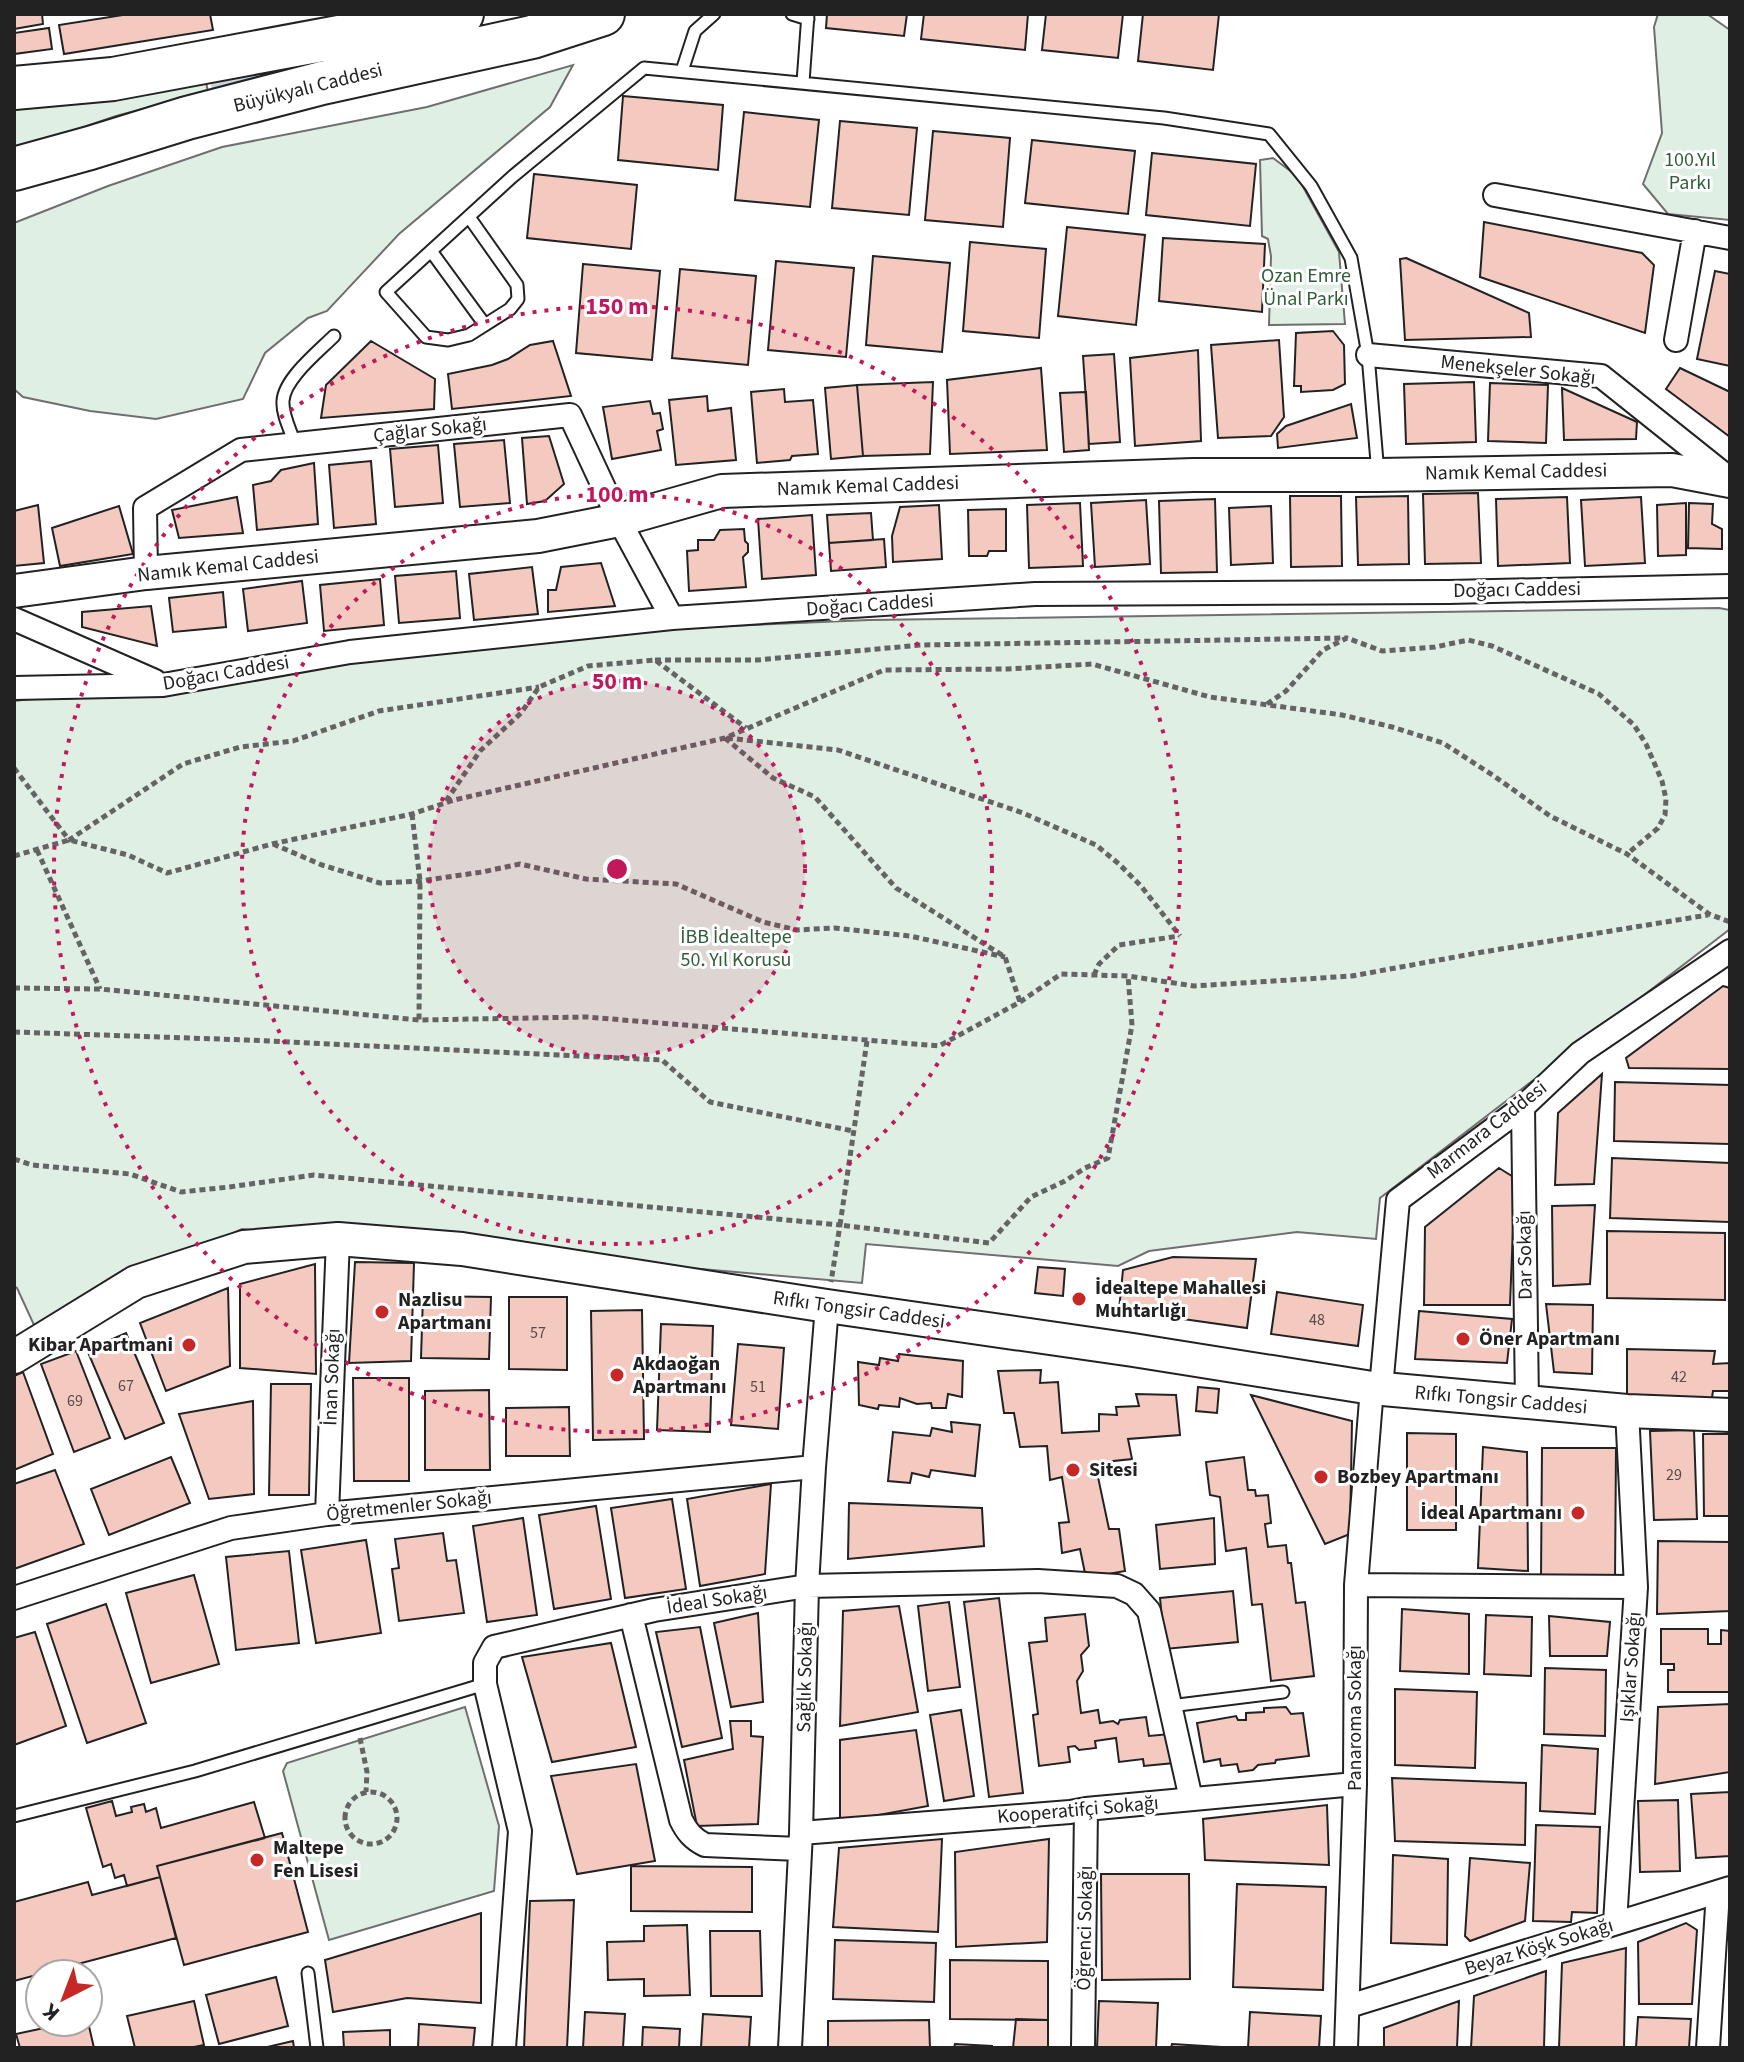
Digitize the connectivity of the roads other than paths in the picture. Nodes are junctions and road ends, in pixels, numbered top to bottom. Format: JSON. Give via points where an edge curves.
{"nodes":[{"id":1,"x":462,"y":14,"type":"edge"},
{"id":2,"x":603,"y":14,"type":"edge"},
{"id":3,"x":714,"y":14,"type":"edge"},
{"id":4,"x":792,"y":14,"type":"edge"},
{"id":5,"x":808,"y":16,"type":"edge"},
{"id":6,"x":682,"y":71,"type":"junction"},
{"id":7,"x":803,"y":82,"type":"junction"},
{"id":8,"x":14,"y":88,"type":"edge"},
{"id":9,"x":26,"y":168,"type":"edge"},
{"id":10,"x":1495,"y":195,"type":"dead end"},
{"id":11,"x":469,"y":217,"type":"junction"},
{"id":12,"x":1695,"y":231,"type":"junction"},
{"id":13,"x":1730,"y":238,"type":"edge"},
{"id":14,"x":431,"y":251,"type":"junction"},
{"id":15,"x":485,"y":325,"type":"junction"},
{"id":16,"x":334,"y":336,"type":"dead end"},
{"id":17,"x":1676,"y":340,"type":"dead end"},
{"id":18,"x":1368,"y":355,"type":"junction"},
{"id":19,"x":295,"y":444,"type":"junction"},
{"id":20,"x":1378,"y":475,"type":"junction"},
{"id":21,"x":1730,"y":480,"type":"edge"},
{"id":22,"x":619,"y":520,"type":"junction"},
{"id":23,"x":146,"y":573,"type":"junction"},
{"id":24,"x":1730,"y":586,"type":"edge"},
{"id":25,"x":14,"y":591,"type":"edge"},
{"id":26,"x":672,"y":618,"type":"junction"},
{"id":27,"x":14,"y":619,"type":"edge"},
{"id":28,"x":163,"y":685,"type":"junction"},
{"id":29,"x":14,"y":688,"type":"edge"},
{"id":30,"x":1730,"y":951,"type":"edge"},
{"id":31,"x":1523,"y":1107,"type":"junction"},
{"id":32,"x":338,"y":1239,"type":"junction"},
{"id":33,"x":827,"y":1306,"type":"junction"},
{"id":34,"x":14,"y":1357,"type":"edge"},
{"id":35,"x":1377,"y":1388,"type":"junction"},
{"id":36,"x":1527,"y":1403,"type":"junction"},
{"id":37,"x":1627,"y":1411,"type":"junction"},
{"id":38,"x":1730,"y":1415,"type":"edge"},
{"id":39,"x":814,"y":1467,"type":"junction"},
{"id":40,"x":327,"y":1514,"type":"junction"},
{"id":41,"x":1356,"y":1585,"type":"junction"},
{"id":42,"x":807,"y":1586,"type":"junction"},
{"id":43,"x":1636,"y":1587,"type":"junction"},
{"id":44,"x":14,"y":1598,"type":"edge"},
{"id":45,"x":631,"y":1615,"type":"junction"},
{"id":46,"x":485,"y":1684,"type":"junction"},
{"id":47,"x":1283,"y":1692,"type":"dead end"},
{"id":48,"x":1170,"y":1706,"type":"junction"},
{"id":49,"x":1355,"y":1784,"type":"junction"},
{"id":50,"x":1191,"y":1799,"type":"junction"},
{"id":51,"x":1086,"y":1809,"type":"junction"},
{"id":52,"x":14,"y":1816,"type":"edge"},
{"id":53,"x":800,"y":1841,"type":"junction"},
{"id":54,"x":1724,"y":1890,"type":"edge"},
{"id":55,"x":1615,"y":1923,"type":"junction"},
{"id":56,"x":308,"y":1973,"type":"dead end"},
{"id":57,"x":1349,"y":2006,"type":"junction"},
{"id":58,"x":317,"y":2048,"type":"edge"},
{"id":59,"x":504,"y":2048,"type":"edge"},
{"id":60,"x":790,"y":2048,"type":"edge"},
{"id":61,"x":1083,"y":2048,"type":"edge"},
{"id":62,"x":1346,"y":2048,"type":"edge"},
{"id":63,"x":1708,"y":2048,"type":"edge"}],
"edges":[{"from":1,"to":8,"type":"highway","name":"Büyükyalı Caddesi","via":[[113,79]]},
{"from":2,"to":9,"type":"highway","name":"Büyükyalı Caddesi","via":[[532,37],[187,118]]},
{"from":3,"to":6,"type":"lane","via":[[695,31]]},
{"from":4,"to":5,"type":"lane"},
{"from":5,"to":7,"type":"lane"},
{"from":6,"to":7,"type":"lane"},
{"from":6,"to":11,"type":"lane","via":[[644,68]]},
{"from":7,"to":18,"type":"lane","via":[[1164,118],[1269,134],[1311,186],[1351,258]]},
{"from":10,"to":12,"type":"street"},
{"from":11,"to":14,"type":"lane"},
{"from":11,"to":15,"type":"lane","via":[[519,293],[515,305]]},
{"from":12,"to":13,"type":"street"},
{"from":12,"to":17,"type":"street"},
{"from":14,"to":15,"type":"lane"},
{"from":14,"to":15,"type":"lane","via":[[386,292],[426,337],[459,338]]},
{"from":16,"to":19,"type":"lane","via":[[285,392],[284,411]]},
{"from":18,"to":20,"type":"lane"},
{"from":18,"to":21,"type":"street","name":"Menekşeler Sokağı","via":[[1601,376]]},
{"from":19,"to":22,"type":"street","name":"Çağlar Sokağı","via":[[570,415]]},
{"from":19,"to":23,"type":"street","name":"Çağlar Sokağı","via":[[241,450],[145,508]]},
{"from":20,"to":21,"type":"street","name":"Namık Kemal Caddesi","via":[[1672,470]]},
{"from":20,"to":22,"type":"street","name":"Namık Kemal Caddesi","via":[[1193,475],[722,491]]},
{"from":22,"to":23,"type":"street","name":"Namık Kemal Caddesi","via":[[538,536]]},
{"from":22,"to":26,"type":"street","name":"Çağlar Sokağı"},
{"from":23,"to":25,"type":"street","name":"Namık Kemal Caddesi"},
{"from":24,"to":26,"type":"street","name":"Doğacı Caddesi","via":[[1035,594]]},
{"from":26,"to":28,"type":"street","name":"Doğacı Caddesi","via":[[350,652]]},
{"from":27,"to":28,"type":"street"},
{"from":28,"to":29,"type":"street","name":"Doğacı Caddesi"},
{"from":30,"to":31,"type":"street","name":"Marmara Caddesi","via":[[1580,1053]]},
{"from":31,"to":35,"type":"street","name":"Marmara Caddesi","via":[[1398,1200]]},
{"from":31,"to":36,"type":"street","name":"Dar Sokağı"},
{"from":32,"to":33,"type":"street","name":"Rıfkı Tongsir Caddesi","via":[[462,1249]]},
{"from":32,"to":34,"type":"street","name":"Rıfkı Tongsir Caddesi","via":[[244,1247],[136,1282]]},
{"from":32,"to":40,"type":"street","name":"İnan Sokağı"},
{"from":33,"to":35,"type":"street","name":"Rıfkı Tongsir Caddesi"},
{"from":33,"to":39,"type":"street","name":"Sağlık Sokağı"},
{"from":35,"to":36,"type":"street","name":"Rıfkı Tongsir Caddesi"},
{"from":35,"to":41,"type":"street","name":"Panaroma Sokağı"},
{"from":36,"to":37,"type":"street","name":"Rıfkı Tongsir Caddesi"},
{"from":37,"to":38,"type":"street","name":"Rıfkı Tongsir Caddesi"},
{"from":37,"to":43,"type":"street","name":"Işıklar Sokağı"},
{"from":39,"to":40,"type":"street","name":"Öğretmenler Sokağı"},
{"from":39,"to":42,"type":"street","name":"Sağlık Sokağı"},
{"from":40,"to":44,"type":"street","name":"Öğretmenler Sokağı","via":[[231,1528]]},
{"from":41,"to":43,"type":"street"},
{"from":41,"to":49,"type":"street","name":"Panaroma Sokağı"},
{"from":42,"to":45,"type":"street","name":"İdeal Sokağı"},
{"from":42,"to":48,"type":"street","name":"İdeal Sokağı","via":[[1038,1581],[1117,1586],[1134,1594],[1149,1611]]},
{"from":42,"to":53,"type":"street","name":"Sağlık Sokağı"},
{"from":43,"to":55,"type":"street","name":"Işıklar Sokağı"},
{"from":45,"to":46,"type":"street","name":"İdeal Sokağı","via":[[494,1647],[485,1663]]},
{"from":45,"to":53,"type":"street","name":"Kooperatifçi Sokağı","via":[[686,1830],[705,1845]]},
{"from":46,"to":52,"type":"lane","via":[[195,1771]]},
{"from":46,"to":59,"type":"street","name":"İdeal Sokağı","via":[[520,1831]]},
{"from":47,"to":48,"type":"lane"},
{"from":48,"to":50,"type":"street","name":"İdeal Sokağı"},
{"from":49,"to":50,"type":"street","name":"Kooperatifçi Sokağı"},
{"from":49,"to":57,"type":"street","name":"Panaroma Sokağı"},
{"from":50,"to":51,"type":"street","name":"Kooperatifçi Sokağı"},
{"from":51,"to":53,"type":"street","name":"Kooperatifçi Sokağı"},
{"from":51,"to":61,"type":"street","name":"Öğrenci Sokağı"},
{"from":53,"to":60,"type":"street","name":"Sağlık Sokağı"},
{"from":54,"to":55,"type":"street","name":"Beyaz Köşk Sokağı"},
{"from":54,"to":63,"type":"street"},
{"from":55,"to":57,"type":"street","name":"Beyaz Köşk Sokağı"},
{"from":56,"to":58,"type":"lane"},
{"from":57,"to":62,"type":"street","name":"Panaroma Sokağı"}]}
